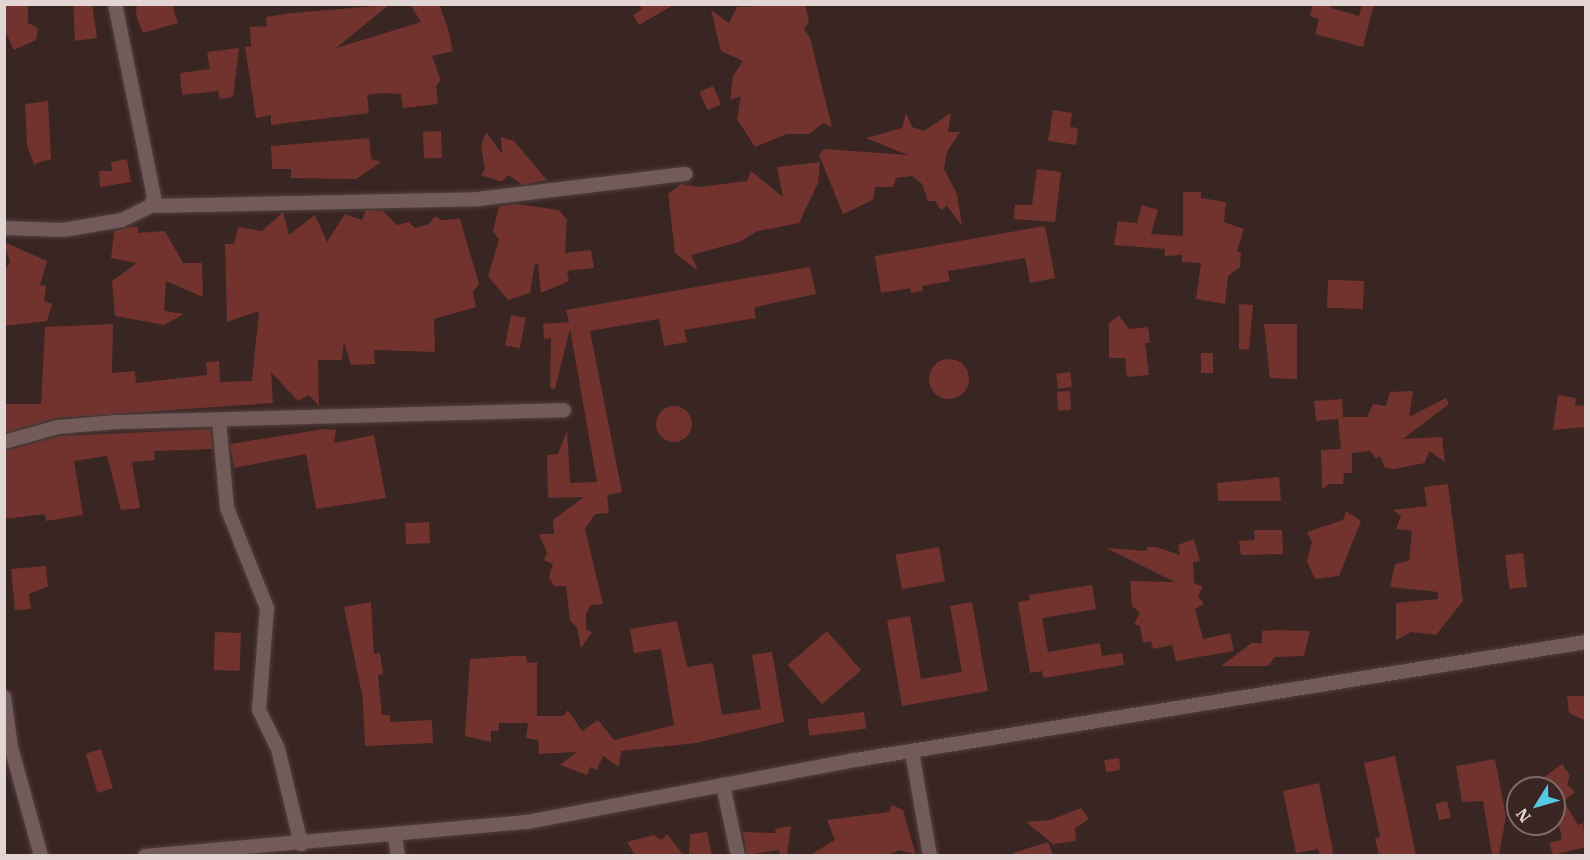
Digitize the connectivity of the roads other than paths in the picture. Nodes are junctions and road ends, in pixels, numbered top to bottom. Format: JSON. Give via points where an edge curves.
{"nodes":[{"id":1,"x":115,"y":4,"type":"edge"},
{"id":2,"x":685,"y":174,"type":"dead end"},
{"id":3,"x":152,"y":206,"type":"junction"},
{"id":4,"x":4,"y":228,"type":"edge"},
{"id":5,"x":564,"y":410,"type":"dead end"},
{"id":6,"x":219,"y":421,"type":"junction"},
{"id":7,"x":4,"y":442,"type":"edge"},
{"id":8,"x":1586,"y":642,"type":"edge"},
{"id":9,"x":4,"y":697,"type":"edge"},
{"id":10,"x":912,"y":752,"type":"junction"},
{"id":11,"x":723,"y":785,"type":"junction"},
{"id":12,"x":395,"y":837,"type":"junction"},
{"id":13,"x":301,"y":844,"type":"junction"},
{"id":14,"x":42,"y":855,"type":"edge"},
{"id":15,"x":145,"y":855,"type":"edge"},
{"id":16,"x":398,"y":855,"type":"edge"},
{"id":17,"x":738,"y":855,"type":"edge"},
{"id":18,"x":930,"y":855,"type":"edge"}],
"edges":[{"from":1,"to":3,"type":"street","via":[[154,197]]},
{"from":2,"to":3,"type":"street","via":[[477,199]]},
{"from":3,"to":4,"type":"street","via":[[122,220],[63,230]]},
{"from":5,"to":6,"type":"street"},
{"from":6,"to":7,"type":"street","via":[[58,427]]},
{"from":6,"to":13,"type":"street","via":[[228,508],[267,608],[259,710],[278,749]]},
{"from":8,"to":10,"type":"street"},
{"from":9,"to":14,"type":"street","via":[[11,747]]},
{"from":10,"to":11,"type":"street"},
{"from":10,"to":18,"type":"street"},
{"from":11,"to":12,"type":"street","via":[[527,822]]},
{"from":11,"to":17,"type":"street"},
{"from":12,"to":13,"type":"street"},
{"from":12,"to":16,"type":"street"},
{"from":13,"to":15,"type":"street"}]}
